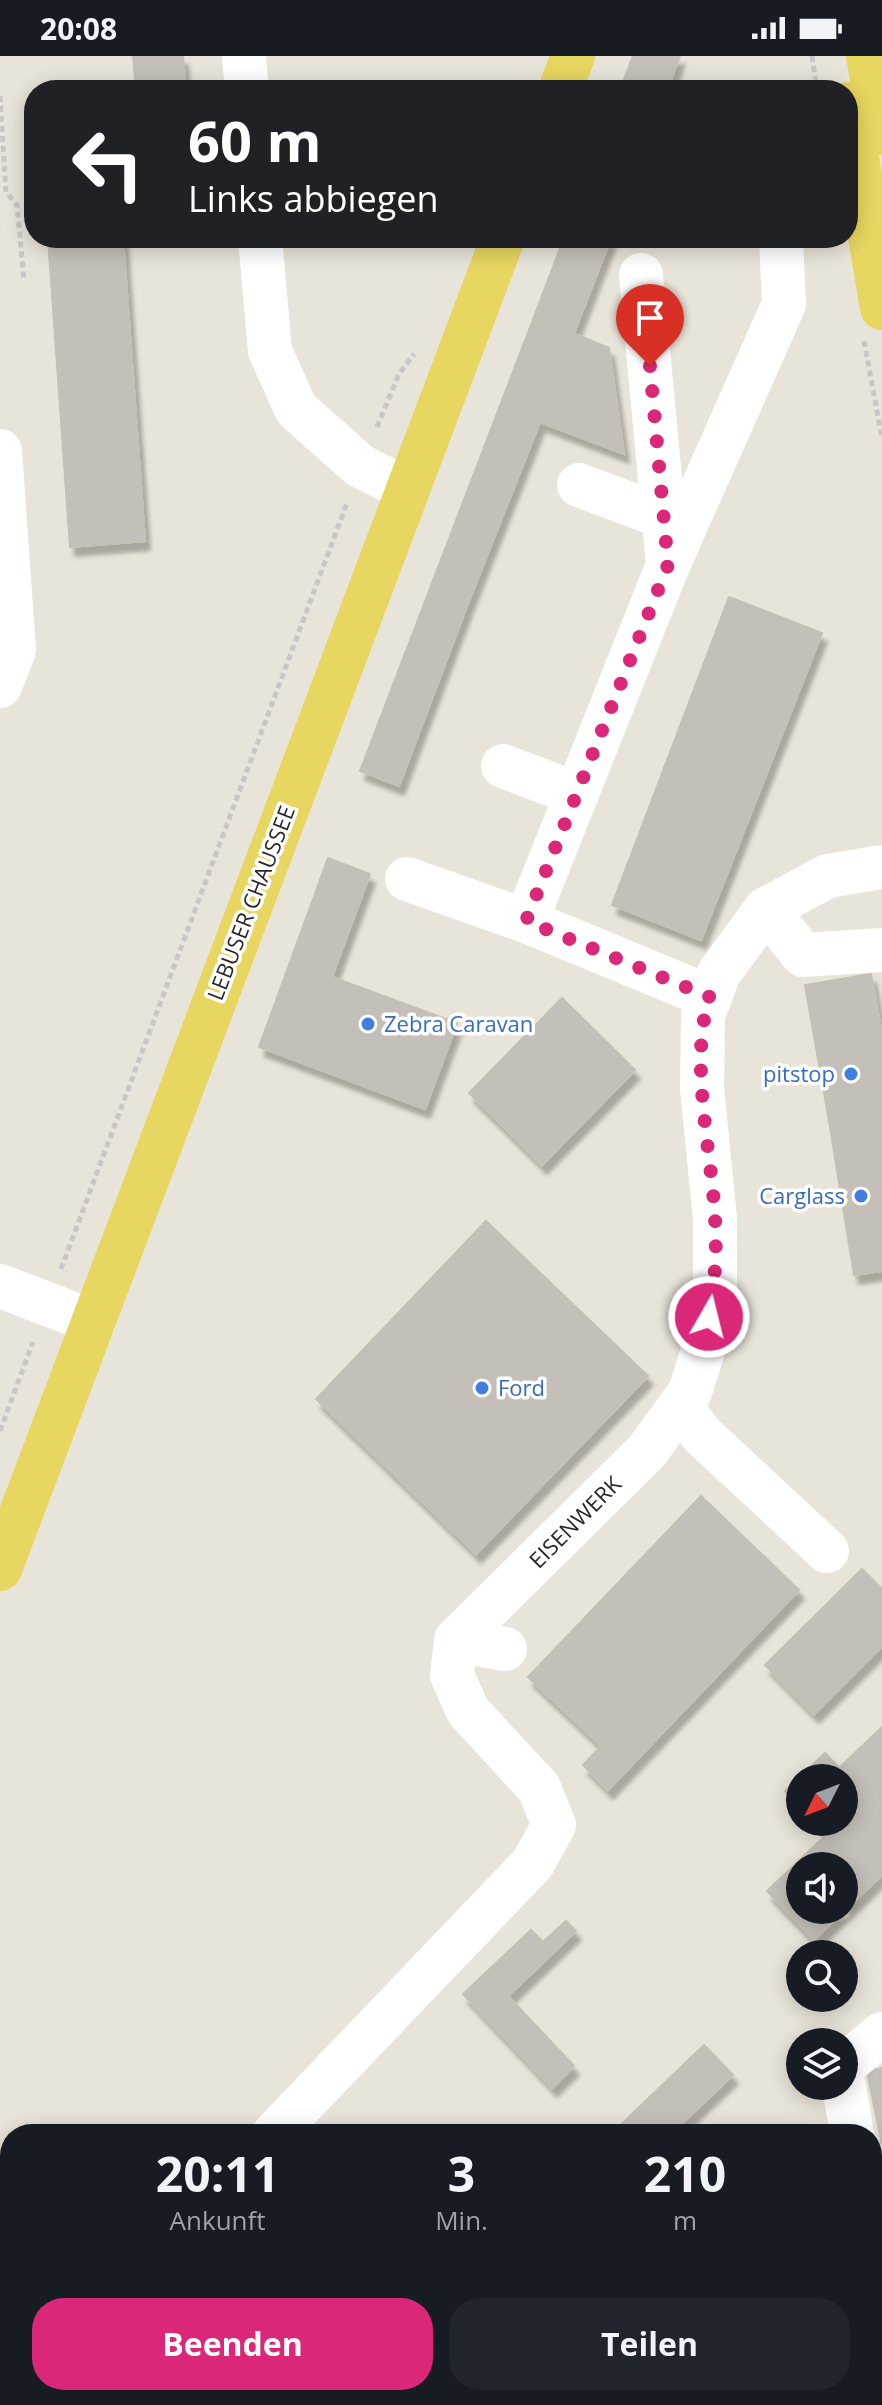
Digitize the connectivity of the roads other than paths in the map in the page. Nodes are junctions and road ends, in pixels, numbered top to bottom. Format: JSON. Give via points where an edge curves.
{"nodes":[{"id":1,"x":244,"y":56,"type":"edge"},
{"id":2,"x":573,"y":56,"type":"edge"},
{"id":3,"x":840,"y":56,"type":"edge"},
{"id":4,"x":868,"y":56,"type":"edge"},
{"id":5,"x":246,"y":80,"type":"edge"},
{"id":6,"x":564,"y":80,"type":"edge"},
{"id":7,"x":844,"y":80,"type":"edge"},
{"id":8,"x":882,"y":133,"type":"edge"},
{"id":9,"x":858,"y":164,"type":"edge"},
{"id":10,"x":261,"y":248,"type":"edge"},
{"id":11,"x":499,"y":248,"type":"edge"},
{"id":12,"x":781,"y":248,"type":"edge"},
{"id":13,"x":641,"y":275,"type":"dead end"},
{"id":14,"x":882,"y":308,"type":"edge"},
{"id":15,"x":0,"y":451,"type":"edge"},
{"id":16,"x":579,"y":485,"type":"dead end"},
{"id":17,"x":407,"y":489,"type":"junction"},
{"id":18,"x":664,"y":517,"type":"junction"},
{"id":19,"x":668,"y":565,"type":"junction"},
{"id":20,"x":0,"y":686,"type":"edge"},
{"id":21,"x":503,"y":766,"type":"dead end"},
{"id":22,"x":577,"y":794,"type":"junction"},
{"id":23,"x":882,"y":867,"type":"edge"},
{"id":24,"x":407,"y":879,"type":"dead end"},
{"id":25,"x":766,"y":909,"type":"junction"},
{"id":26,"x":526,"y":921,"type":"junction"},
{"id":27,"x":882,"y":950,"type":"edge"},
{"id":28,"x":710,"y":997,"type":"junction"},
{"id":29,"x":0,"y":1286,"type":"edge"},
{"id":30,"x":94,"y":1322,"type":"junction"},
{"id":31,"x":680,"y":1406,"type":"junction"},
{"id":32,"x":827,"y":1551,"type":"dead end"},
{"id":33,"x":0,"y":1569,"type":"edge"},
{"id":34,"x":456,"y":1640,"type":"junction"},
{"id":35,"x":505,"y":1649,"type":"dead end"},
{"id":36,"x":882,"y":2034,"type":"edge"},
{"id":37,"x":858,"y":2054,"type":"edge"},
{"id":38,"x":846,"y":2100,"type":"edge"},
{"id":39,"x":284,"y":2124,"type":"edge"},
{"id":40,"x":850,"y":2124,"type":"edge"}],
"edges":[{"from":1,"to":5,"type":"street"},
{"from":2,"to":6,"type":"main road"},
{"from":3,"to":7,"type":"main road"},
{"from":4,"to":8,"type":"main road"},
{"from":9,"to":14,"type":"main road"},
{"from":10,"to":17,"type":"street","via":[[270,351],[296,409],[360,466]]},
{"from":11,"to":17,"type":"main road","name":"LEBUSER CHAUSSEE"},
{"from":12,"to":19,"type":"street","via":[[784,304]]},
{"from":13,"to":18,"type":"street"},
{"from":15,"to":20,"type":"street","via":[[14,650]]},
{"from":16,"to":18,"type":"street"},
{"from":17,"to":30,"type":"main road","name":"LEBUSER CHAUSSEE"},
{"from":18,"to":19,"type":"street"},
{"from":19,"to":22,"type":"street"},
{"from":21,"to":22,"type":"street"},
{"from":22,"to":26,"type":"street"},
{"from":23,"to":25,"type":"street","name":"EISENWERK","via":[[828,876]]},
{"from":24,"to":26,"type":"street"},
{"from":25,"to":27,"type":"street","via":[[803,955]]},
{"from":25,"to":28,"type":"street","name":"EISENWERK","via":[[719,973]]},
{"from":26,"to":28,"type":"street"},
{"from":28,"to":31,"type":"street","name":"EISENWERK","via":[[703,1015],[702,1088],[715,1219],[715,1287],[704,1347]]},
{"from":29,"to":30,"type":"street"},
{"from":30,"to":33,"type":"main road","name":"LEBUSER CHAUSSEE"},
{"from":31,"to":32,"type":"street","via":[[702,1435]]},
{"from":31,"to":34,"type":"street","name":"EISENWERK","via":[[647,1451]]},
{"from":34,"to":35,"type":"street"},
{"from":34,"to":39,"type":"street","via":[[452,1675],[468,1711],[539,1788],[554,1825],[533,1863]]},
{"from":36,"to":37,"type":"street"},
{"from":38,"to":40,"type":"street"}]}
